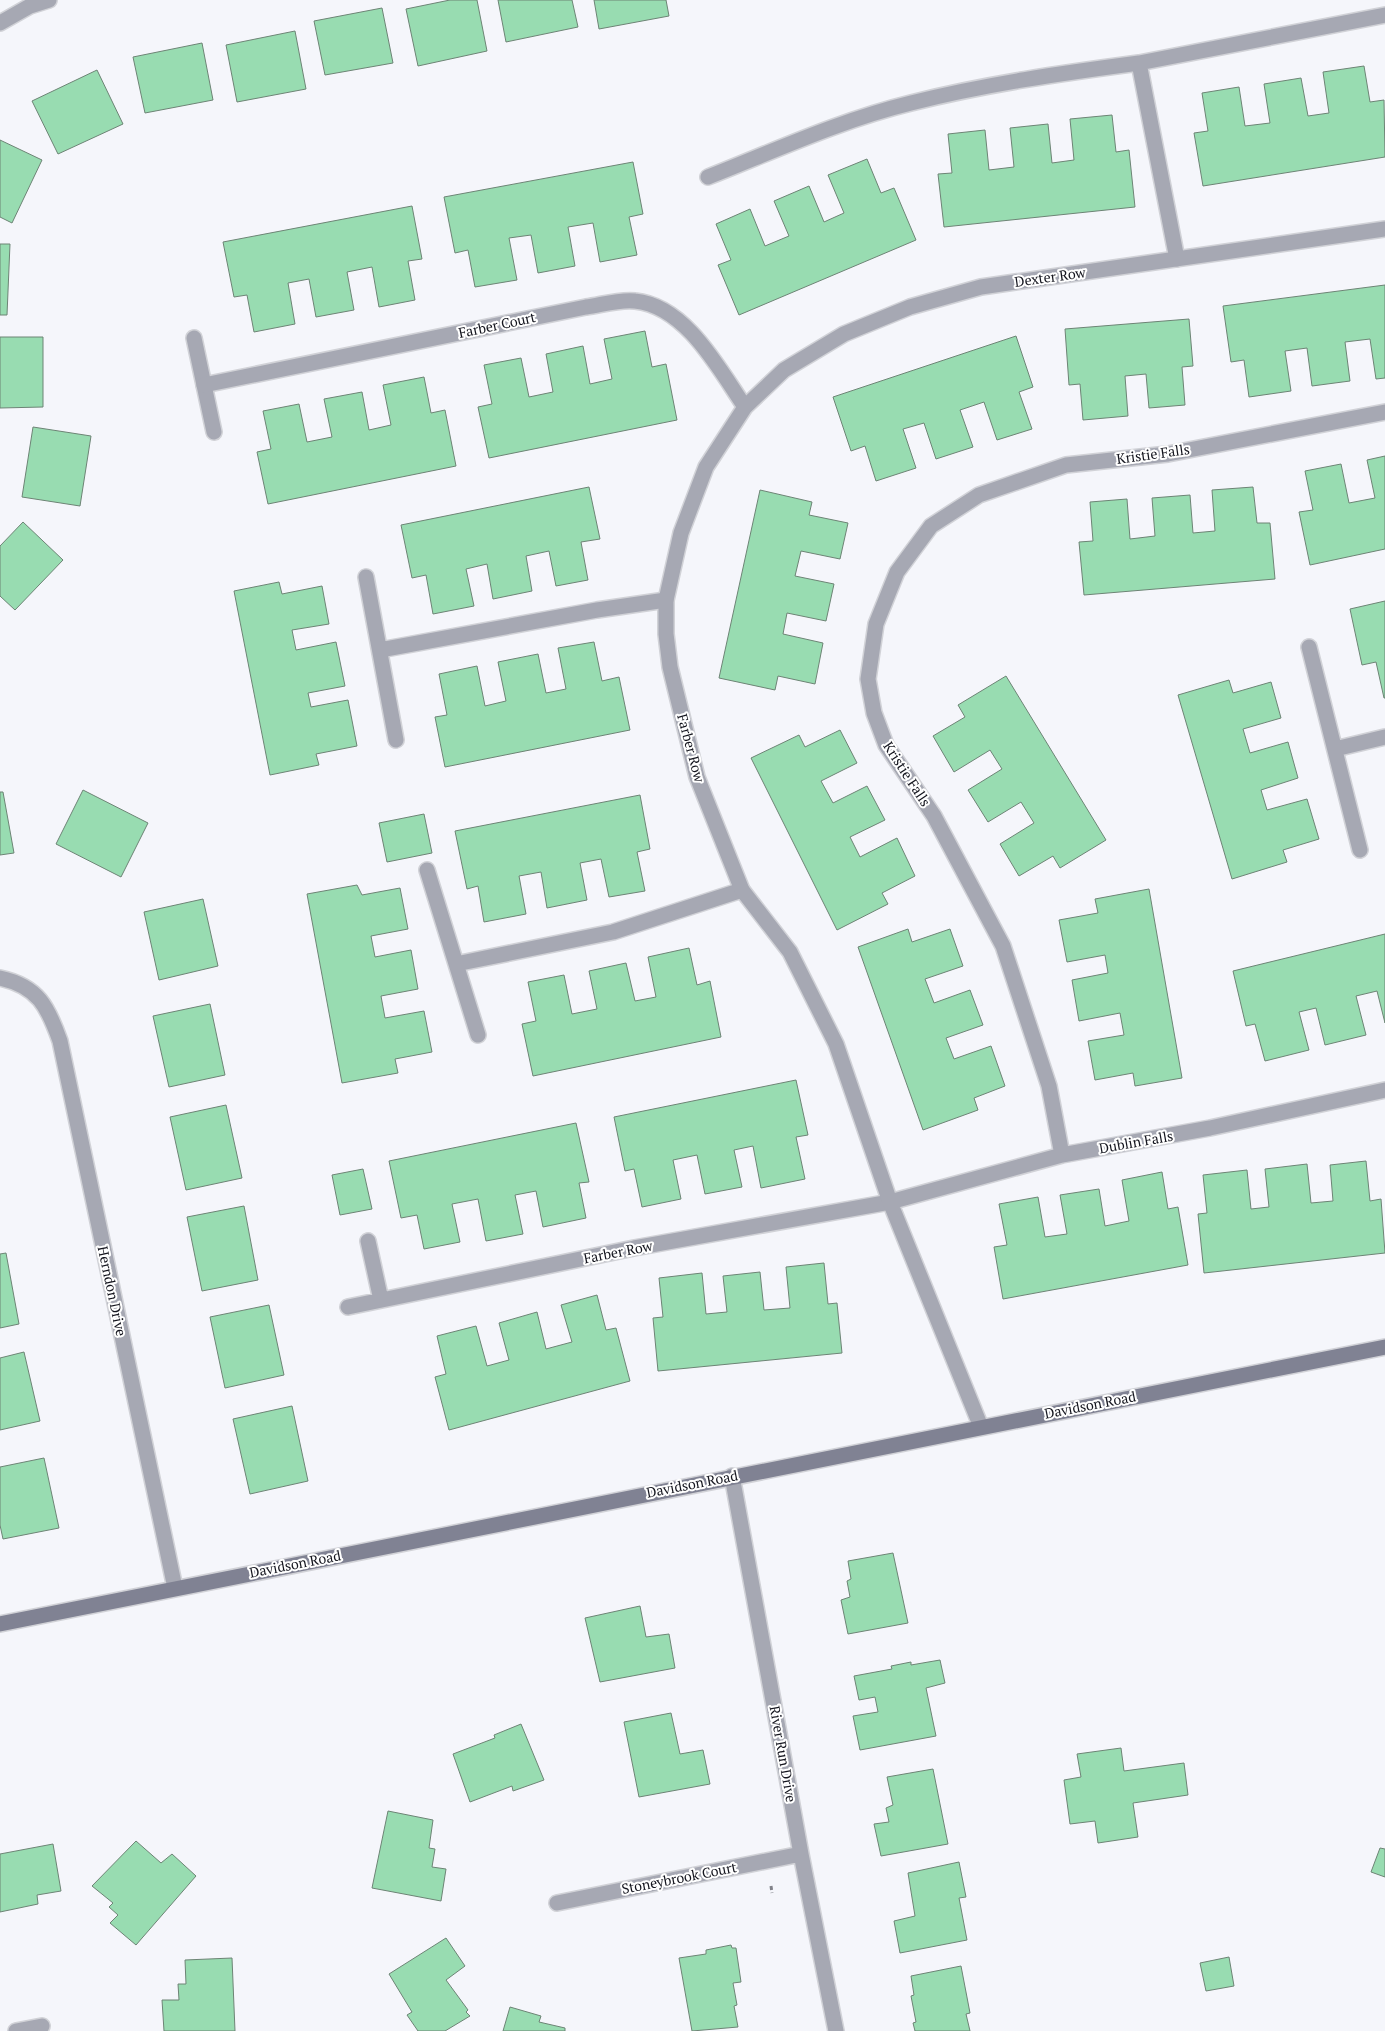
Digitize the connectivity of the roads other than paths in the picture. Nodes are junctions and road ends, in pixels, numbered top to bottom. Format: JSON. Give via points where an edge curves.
{"nodes":[{"id":1,"x":49,"y":0,"type":"edge"},
{"id":2,"x":1385,"y":15,"type":"edge"},
{"id":3,"x":0,"y":24,"type":"edge"},
{"id":4,"x":1139,"y":63,"type":"junction"},
{"id":5,"x":708,"y":178,"type":"dead end"},
{"id":6,"x":1385,"y":229,"type":"edge"},
{"id":7,"x":1177,"y":259,"type":"junction"},
{"id":8,"x":194,"y":338,"type":"dead end"},
{"id":9,"x":204,"y":385,"type":"junction"},
{"id":10,"x":745,"y":407,"type":"junction"},
{"id":11,"x":1385,"y":412,"type":"edge"},
{"id":12,"x":214,"y":432,"type":"dead end"},
{"id":13,"x":366,"y":577,"type":"dead end"},
{"id":14,"x":666,"y":600,"type":"junction"},
{"id":15,"x":1309,"y":647,"type":"dead end"},
{"id":16,"x":380,"y":650,"type":"junction"},
{"id":17,"x":1385,"y":737,"type":"edge"},
{"id":18,"x":396,"y":740,"type":"dead end"},
{"id":19,"x":1335,"y":749,"type":"junction"},
{"id":20,"x":1360,"y":850,"type":"dead end"},
{"id":21,"x":427,"y":870,"type":"dead end"},
{"id":22,"x":742,"y":890,"type":"junction"},
{"id":23,"x":456,"y":964,"type":"junction"},
{"id":24,"x":0,"y":978,"type":"edge"},
{"id":25,"x":478,"y":1035,"type":"dead end"},
{"id":26,"x":1385,"y":1090,"type":"edge"},
{"id":27,"x":1062,"y":1155,"type":"junction"},
{"id":28,"x":890,"y":1202,"type":"junction"},
{"id":29,"x":368,"y":1241,"type":"dead end"},
{"id":30,"x":381,"y":1300,"type":"junction"},
{"id":31,"x":348,"y":1307,"type":"dead end"},
{"id":32,"x":1385,"y":1347,"type":"edge"},
{"id":33,"x":981,"y":1427,"type":"junction"},
{"id":34,"x":732,"y":1476,"type":"junction"},
{"id":35,"x":175,"y":1588,"type":"junction"},
{"id":36,"x":0,"y":1624,"type":"edge"},
{"id":37,"x":801,"y":1854,"type":"junction"},
{"id":38,"x":558,"y":1903,"type":"dead end"},
{"id":39,"x":42,"y":2026,"type":"dead end"},
{"id":40,"x":16,"y":2031,"type":"edge"},
{"id":41,"x":836,"y":2031,"type":"edge"}],
"edges":[{"from":1,"to":3,"type":"street","via":[[30,6]]},
{"from":2,"to":4,"type":"street"},
{"from":4,"to":5,"type":"street","via":[[1029,78],[910,103],[826,130]]},
{"from":4,"to":7,"type":"street"},
{"from":6,"to":7,"type":"street","name":"Dexter Row"},
{"from":7,"to":10,"type":"street","name":"Dexter Row","via":[[981,287],[910,307],[844,334],[784,370]]},
{"from":8,"to":9,"type":"street"},
{"from":9,"to":10,"type":"street","name":"Farber Court","via":[[586,306],[635,301],[669,312],[695,336]]},
{"from":9,"to":12,"type":"street"},
{"from":10,"to":14,"type":"street","name":"Farber Row","via":[[706,468],[681,533]]},
{"from":11,"to":27,"type":"street","name":"Kristie Falls","via":[[1168,454],[1066,465],[979,495],[931,526],[897,572],[875,633],[868,678],[874,713],[886,745],[934,816],[1002,946],[1049,1086]]},
{"from":13,"to":16,"type":"street"},
{"from":14,"to":16,"type":"street"},
{"from":14,"to":22,"type":"street","name":"Farber Row","via":[[670,667],[697,777]]},
{"from":15,"to":19,"type":"street"},
{"from":16,"to":18,"type":"street"},
{"from":17,"to":19,"type":"street"},
{"from":19,"to":20,"type":"street"},
{"from":21,"to":23,"type":"street"},
{"from":22,"to":23,"type":"street","via":[[613,932]]},
{"from":22,"to":28,"type":"street","name":"Farber Row","via":[[790,952],[836,1044]]},
{"from":23,"to":25,"type":"street"},
{"from":24,"to":35,"type":"street","name":"Herndon Drive","via":[[24,985],[40,998],[60,1041]]},
{"from":26,"to":27,"type":"street","name":"Dublin Falls","via":[[1210,1128]]},
{"from":27,"to":28,"type":"street","name":"Dublin Falls"},
{"from":28,"to":30,"type":"street","name":"Farber Row","via":[[634,1248]]},
{"from":28,"to":33,"type":"street","name":"Farber Row"},
{"from":29,"to":30,"type":"street"},
{"from":30,"to":31,"type":"street","name":"Farber Row"},
{"from":32,"to":33,"type":"main road","name":"Davidson Road"},
{"from":33,"to":34,"type":"main road","name":"Davidson Road"},
{"from":34,"to":35,"type":"main road","name":"Davidson Road"},
{"from":34,"to":37,"type":"street","name":"River Run Drive"},
{"from":35,"to":36,"type":"main road","name":"Davidson Road"},
{"from":37,"to":38,"type":"street","name":"Stoneybrook Court"},
{"from":37,"to":41,"type":"street","name":"River Run Drive"},
{"from":39,"to":40,"type":"street"}]}
